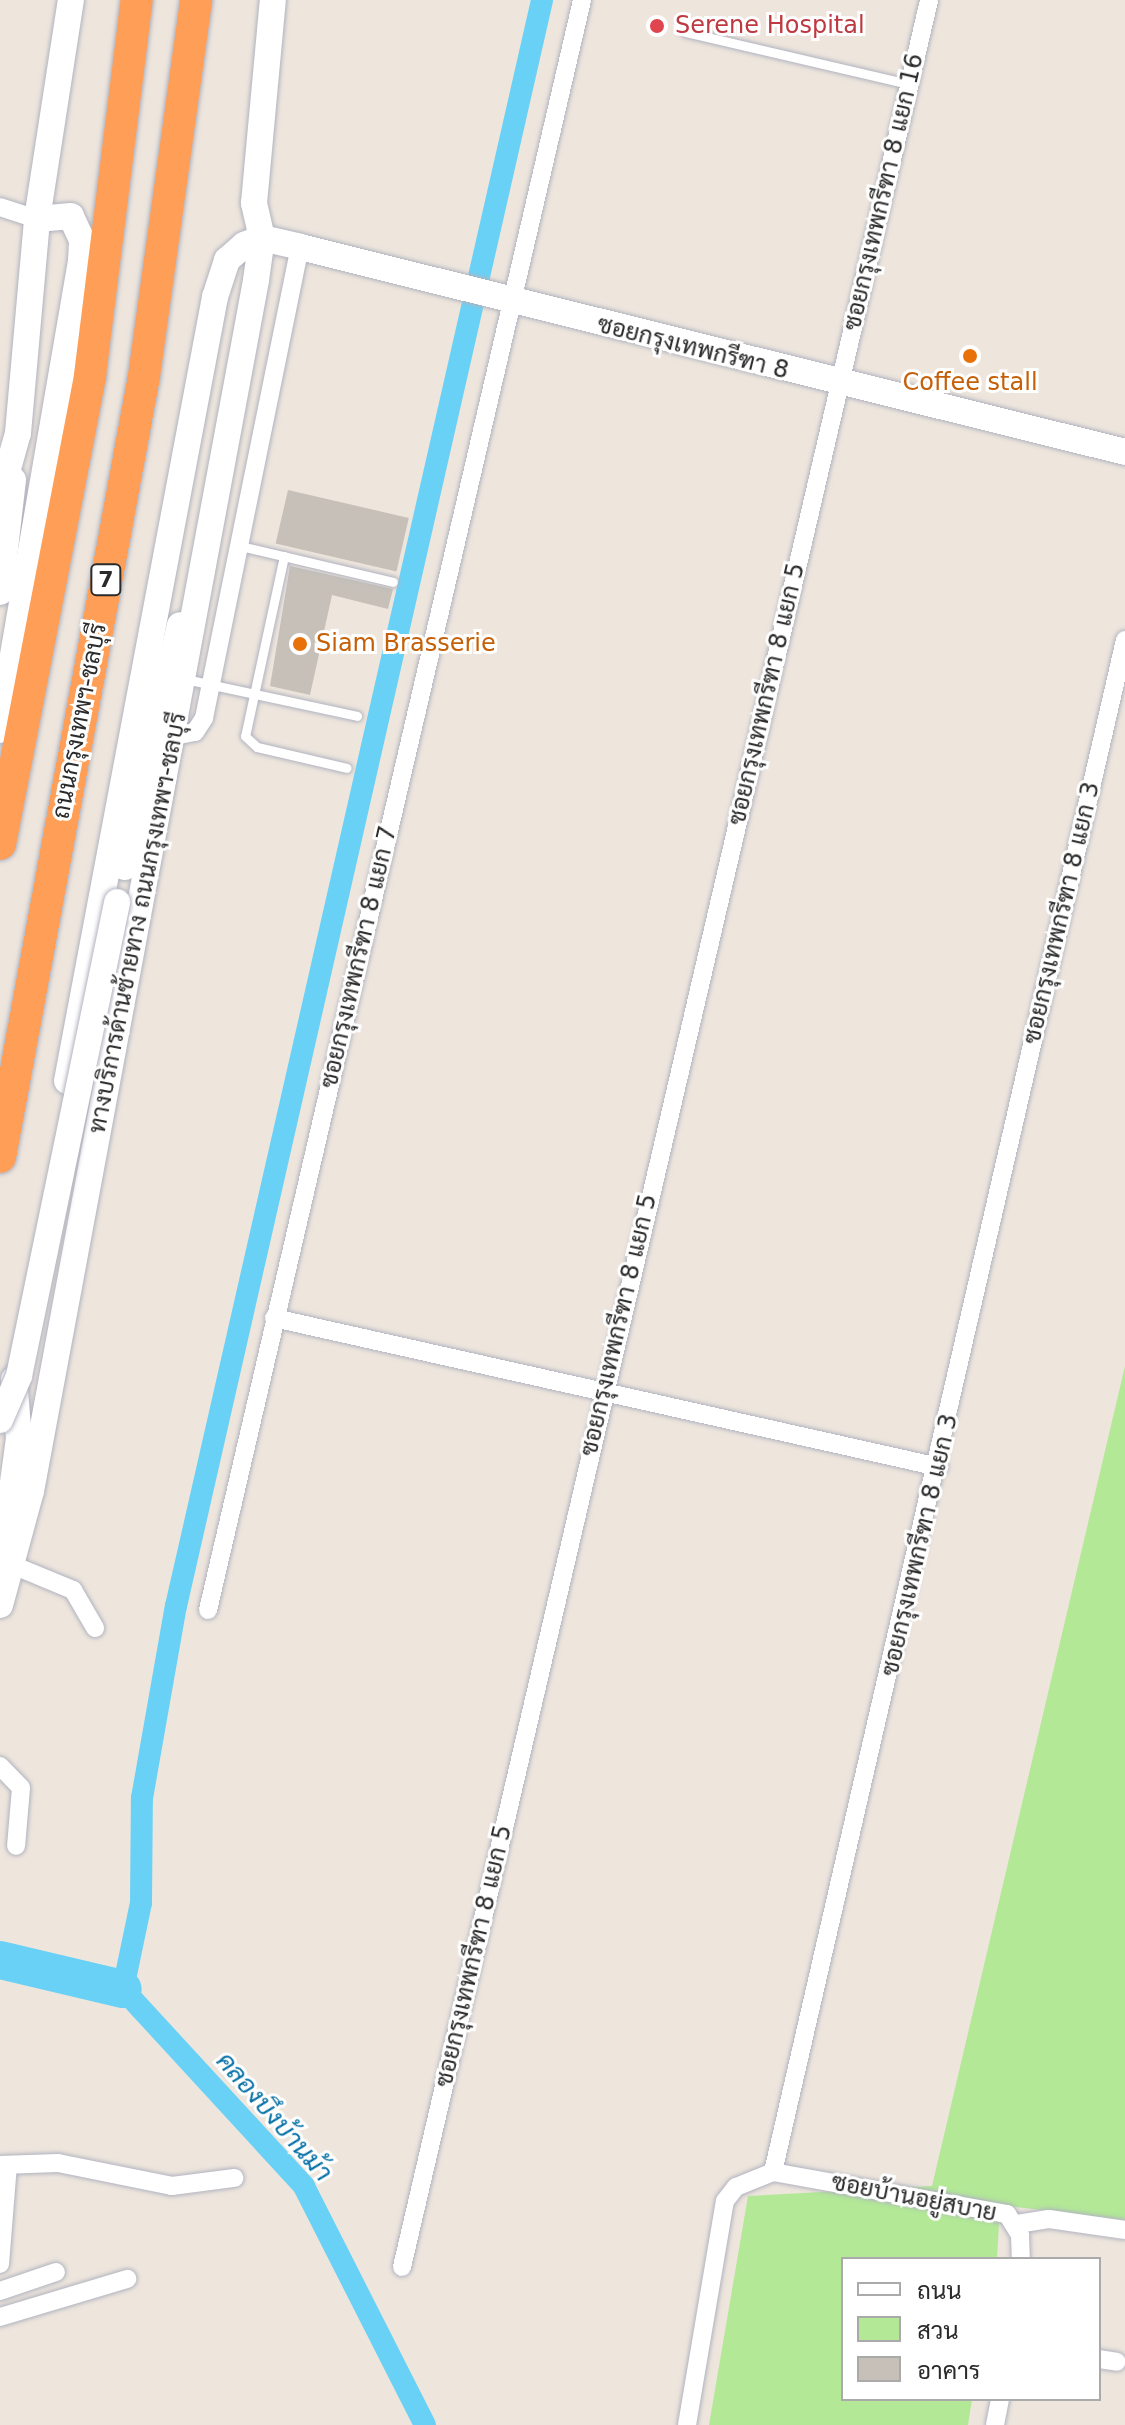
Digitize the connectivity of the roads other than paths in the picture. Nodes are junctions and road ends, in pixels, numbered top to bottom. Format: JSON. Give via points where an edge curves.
{"nodes":[{"id":1,"x":71,"y":0,"type":"edge"},
{"id":2,"x":137,"y":0,"type":"edge"},
{"id":3,"x":196,"y":0,"type":"edge"},
{"id":4,"x":273,"y":0,"type":"edge"},
{"id":5,"x":582,"y":0,"type":"edge"},
{"id":6,"x":929,"y":0,"type":"edge"},
{"id":7,"x":685,"y":32,"type":"dead end"},
{"id":8,"x":908,"y":84,"type":"junction"},
{"id":9,"x":0,"y":207,"type":"edge"},
{"id":10,"x":37,"y":219,"type":"junction"},
{"id":11,"x":262,"y":238,"type":"junction"},
{"id":12,"x":300,"y":247,"type":"junction"},
{"id":13,"x":256,"y":280,"type":"junction"},
{"id":14,"x":215,"y":297,"type":"junction"},
{"id":15,"x":504,"y":302,"type":"junction"},
{"id":16,"x":840,"y":383,"type":"junction"},
{"id":17,"x":18,"y":433,"type":"junction"},
{"id":18,"x":1125,"y":452,"type":"edge"},
{"id":19,"x":183,"y":469,"type":"junction"},
{"id":20,"x":221,"y":478,"type":"junction"},
{"id":21,"x":0,"y":497,"type":"edge"},
{"id":22,"x":240,"y":546,"type":"junction"},
{"id":23,"x":284,"y":556,"type":"junction"},
{"id":24,"x":205,"y":566,"type":"junction"},
{"id":25,"x":393,"y":582,"type":"dead end"},
{"id":26,"x":0,"y":592,"type":"edge"},
{"id":27,"x":1125,"y":640,"type":"edge"},
{"id":28,"x":198,"y":682,"type":"junction"},
{"id":29,"x":253,"y":695,"type":"junction"},
{"id":30,"x":357,"y":716,"type":"dead end"},
{"id":31,"x":0,"y":730,"type":"edge"},
{"id":32,"x":347,"y":768,"type":"dead end"},
{"id":33,"x":0,"y":844,"type":"edge"},
{"id":34,"x":0,"y":1157,"type":"edge"},
{"id":35,"x":274,"y":1318,"type":"junction"},
{"id":36,"x":603,"y":1392,"type":"junction"},
{"id":37,"x":0,"y":1420,"type":"edge"},
{"id":38,"x":939,"y":1467,"type":"junction"},
{"id":39,"x":7,"y":1572,"type":"edge"},
{"id":40,"x":0,"y":1605,"type":"edge"},
{"id":41,"x":208,"y":1610,"type":"dead end"},
{"id":42,"x":95,"y":1628,"type":"dead end"},
{"id":43,"x":0,"y":1766,"type":"edge"},
{"id":44,"x":16,"y":1846,"type":"dead end"},
{"id":45,"x":4,"y":2165,"type":"edge"},
{"id":46,"x":773,"y":2172,"type":"junction"},
{"id":47,"x":234,"y":2178,"type":"dead end"},
{"id":48,"x":1017,"y":2224,"type":"junction"},
{"id":49,"x":1125,"y":2230,"type":"edge"},
{"id":50,"x":1021,"y":2257,"type":"edge"},
{"id":51,"x":0,"y":2264,"type":"edge"},
{"id":52,"x":402,"y":2267,"type":"dead end"},
{"id":53,"x":56,"y":2272,"type":"dead end"},
{"id":54,"x":127,"y":2279,"type":"dead end"},
{"id":55,"x":0,"y":2291,"type":"edge"},
{"id":56,"x":0,"y":2317,"type":"edge"},
{"id":57,"x":1000,"y":2401,"type":"edge"},
{"id":58,"x":687,"y":2425,"type":"edge"},
{"id":59,"x":995,"y":2425,"type":"edge"}],
"edges":[{"from":1,"to":10,"type":"main road"},
{"from":2,"to":33,"type":"highway","number":"7","via":[[90,375]]},
{"from":3,"to":34,"type":"highway","name":"ถนนกรุงเทพฯ-ชลบุรี","number":"7","via":[[144,376]]},
{"from":4,"to":11,"type":"main road","name":"ทางบริการด้านซ้ายทาง ถนนกรุงเทพฯ-ชลบุรี","via":[[254,203]]},
{"from":5,"to":15,"type":"street","name":"ซอยกรุงเทพกรีฑา 8 แยก 7"},
{"from":6,"to":8,"type":"street","name":"ซอยกรุงเทพกรีฑา 8 แยก 16"},
{"from":7,"to":8,"type":"lane"},
{"from":8,"to":16,"type":"street","name":"ซอยกรุงเทพกรีฑา 8 แยก 16"},
{"from":9,"to":10,"type":"street"},
{"from":10,"to":17,"type":"main road"},
{"from":10,"to":31,"type":"main road","via":[[71,216],[82,240],[81,261]]},
{"from":11,"to":12,"type":"main road","name":"ซอยกรุงเทพกรีฑา 8"},
{"from":11,"to":13,"type":"main road","name":"ทางบริการด้านซ้ายทาง ถนนกรุงเทพฯ-ชลบุรี"},
{"from":11,"to":14,"type":"main road","name":"ทางบริการด้านซ้ายทาง ถนนกรุงเทพฯ-ชลบุรี","via":[[227,260]]},
{"from":12,"to":15,"type":"main road","name":"ซอยกรุงเทพกรีฑา 8"},
{"from":12,"to":22,"type":"street"},
{"from":13,"to":14,"type":"main road","via":[[232,282]]},
{"from":13,"to":20,"type":"main road","name":"ทางบริการด้านซ้ายทาง ถนนกรุงเทพฯ-ชลบุรี"},
{"from":14,"to":19,"type":"main road","name":"ทางบริการด้านซ้ายทาง ถนนกรุงเทพฯ-ชลบุรี"},
{"from":15,"to":16,"type":"main road","name":"ซอยกรุงเทพกรีฑา 8"},
{"from":15,"to":35,"type":"street","name":"ซอยกรุงเทพกรีฑา 8 แยก 7"},
{"from":16,"to":18,"type":"main road","name":"ซอยกรุงเทพกรีฑา 8"},
{"from":16,"to":36,"type":"street","name":"ซอยกรุงเทพกรีฑา 8 แยก 5"},
{"from":17,"to":21,"type":"main road"},
{"from":17,"to":26,"type":"main road"},
{"from":19,"to":20,"type":"main road","via":[[202,463]]},
{"from":19,"to":39,"type":"main road","name":"ทางบริการด้านซ้ายทาง ถนนกรุงเทพฯ-ชลบุรี","via":[[18,1347],[19,1439]]},
{"from":20,"to":24,"type":"main road","name":"ทางบริการด้านซ้ายทาง ถนนกรุงเทพฯ-ชลบุรี"},
{"from":22,"to":23,"type":"lane"},
{"from":22,"to":28,"type":"street"},
{"from":23,"to":25,"type":"lane"},
{"from":23,"to":29,"type":"lane"},
{"from":24,"to":28,"type":"main road","name":"ทางบริการด้านซ้ายทาง ถนนกรุงเทพฯ-ชลบุรี"},
{"from":24,"to":37,"type":"main road","bridge":true,"via":[[168,668],[19,1376]]},
{"from":27,"to":38,"type":"street","name":"ซอยกรุงเทพกรีฑา 8 แยก 3"},
{"from":28,"to":29,"type":"lane"},
{"from":28,"to":39,"type":"main road","name":"ทางบริการด้านซ้ายทาง ถนนกรุงเทพฯ-ชลบุรี","via":[[174,736]]},
{"from":29,"to":30,"type":"lane"},
{"from":29,"to":32,"type":"lane","via":[[248,743]]},
{"from":35,"to":36,"type":"street"},
{"from":35,"to":41,"type":"street","name":"ซอยกรุงเทพกรีฑา 8 แยก 7"},
{"from":36,"to":38,"type":"street"},
{"from":36,"to":52,"type":"street","name":"ซอยกรุงเทพกรีฑา 8 แยก 5"},
{"from":38,"to":46,"type":"street","name":"ซอยกรุงเทพกรีฑา 8 แยก 3"},
{"from":39,"to":40,"type":"main road","name":"ทางบริการด้านซ้ายทาง ถนนกรุงเทพฯ-ชลบุรี"},
{"from":39,"to":42,"type":"street","via":[[73,1590]]},
{"from":43,"to":44,"type":"street","via":[[21,1788]]},
{"from":45,"to":47,"type":"street","via":[[58,2163],[172,2186]]},
{"from":45,"to":51,"type":"street"},
{"from":46,"to":48,"type":"street","name":"ซอยบ้านอยู่สบาย","via":[[1007,2214]]},
{"from":46,"to":58,"type":"street","via":[[736,2187],[725,2201]]},
{"from":48,"to":49,"type":"street","via":[[1049,2219]]},
{"from":48,"to":50,"type":"street","name":"ซอยบ้านอยู่สบาย"},
{"from":53,"to":55,"type":"street"},
{"from":54,"to":56,"type":"street"},
{"from":57,"to":59,"type":"street"}]}
